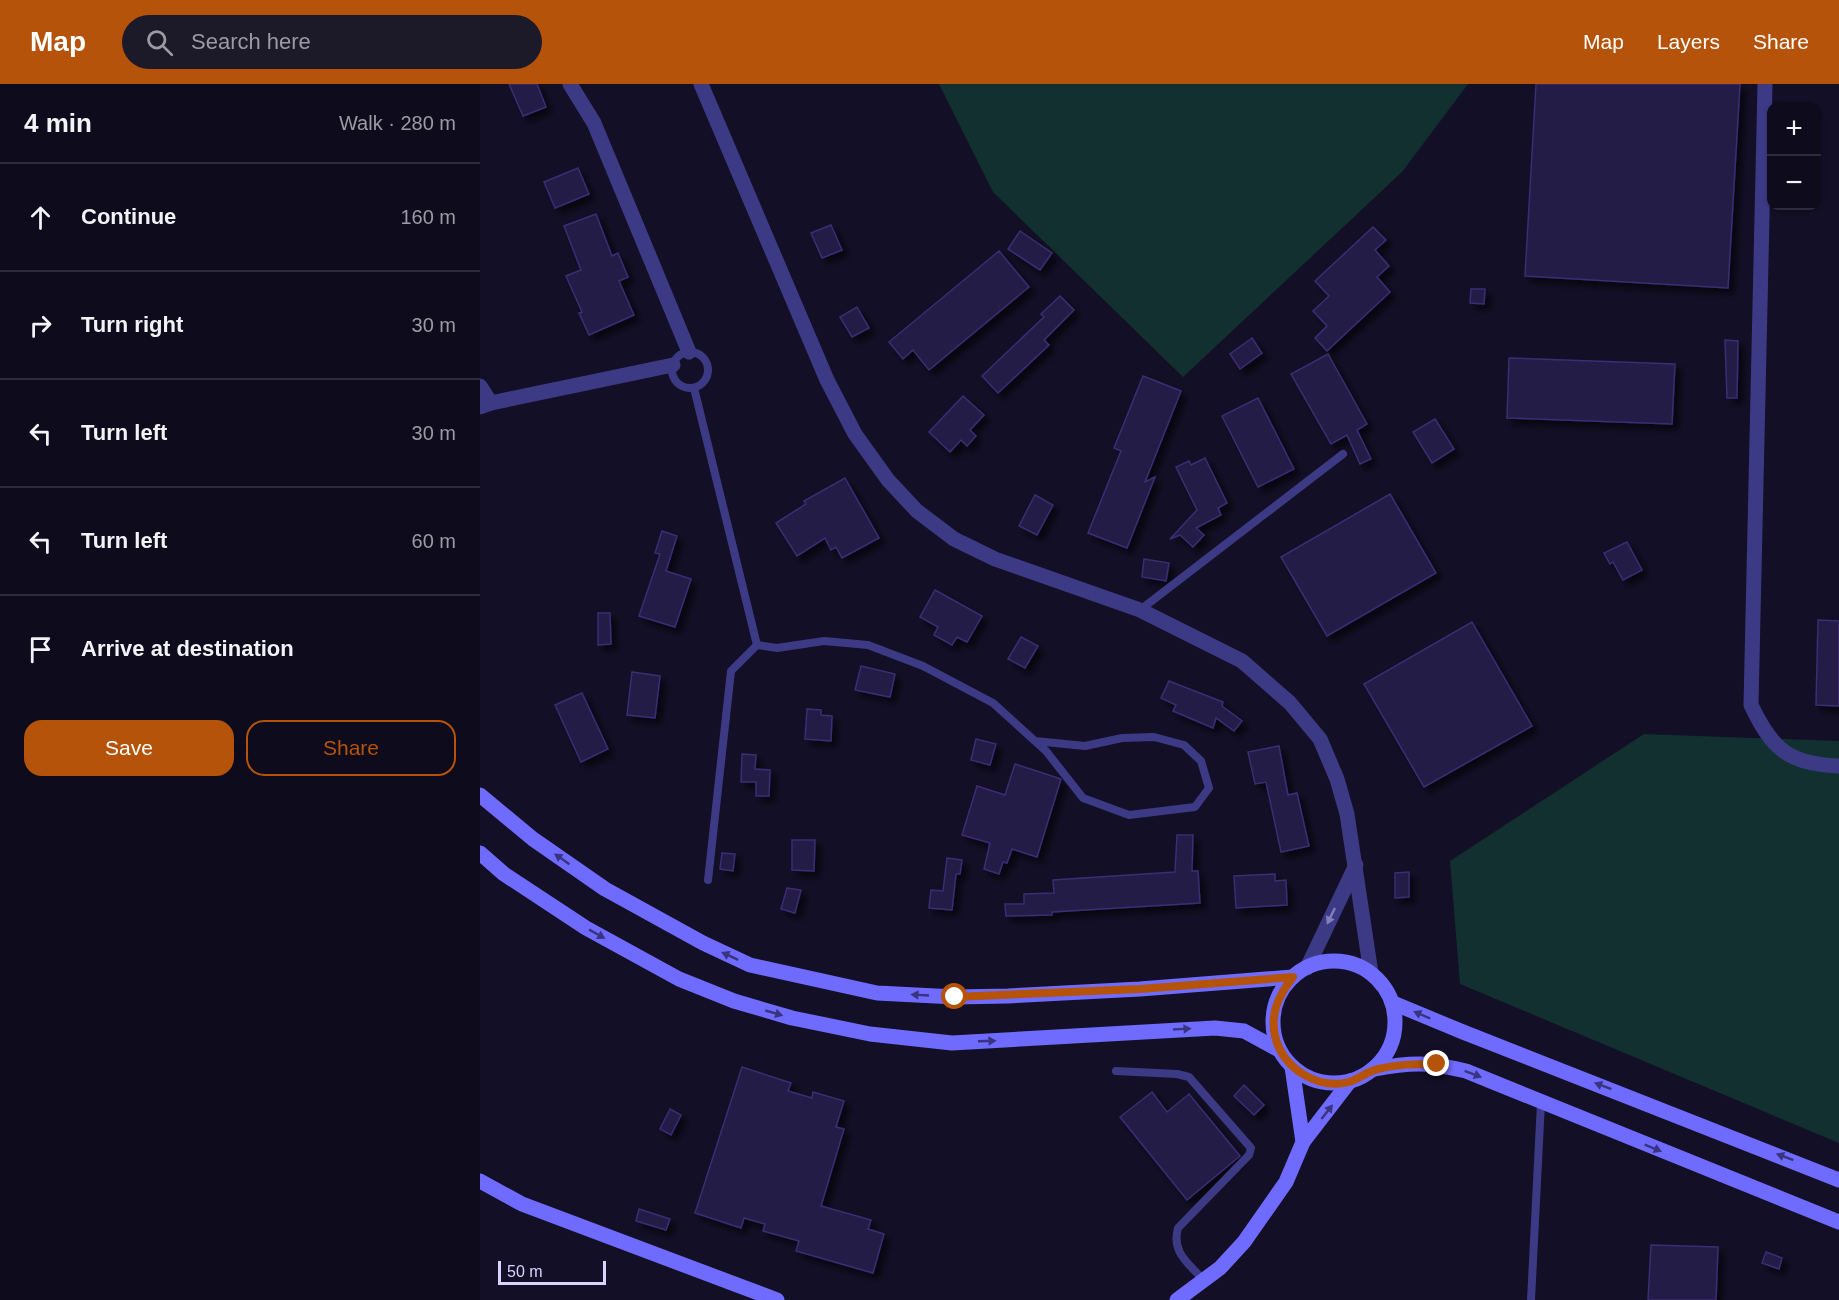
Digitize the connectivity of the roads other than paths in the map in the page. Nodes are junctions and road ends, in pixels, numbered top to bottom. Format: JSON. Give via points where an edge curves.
{"nodes":[{"id":1,"x":570,"y":84,"type":"edge"},
{"id":2,"x":701,"y":84,"type":"edge"},
{"id":3,"x":1765,"y":84,"type":"edge"},
{"id":4,"x":689,"y":352,"type":"junction"},
{"id":5,"x":673,"y":365,"type":"junction"},
{"id":6,"x":480,"y":386,"type":"edge"},
{"id":7,"x":694,"y":388,"type":"junction"},
{"id":8,"x":485,"y":405,"type":"edge"},
{"id":9,"x":1343,"y":454,"type":"dead end"},
{"id":10,"x":1140,"y":610,"type":"junction"},
{"id":11,"x":757,"y":645,"type":"junction"},
{"id":12,"x":1035,"y":741,"type":"junction"},
{"id":13,"x":1839,"y":765,"type":"edge"},
{"id":14,"x":480,"y":795,"type":"edge"},
{"id":15,"x":480,"y":853,"type":"edge"},
{"id":16,"x":1356,"y":865,"type":"junction"},
{"id":17,"x":708,"y":880,"type":"dead end"},
{"id":18,"x":1307,"y":968,"type":"junction"},
{"id":19,"x":1371,"y":974,"type":"junction"},
{"id":20,"x":1293,"y":977,"type":"junction"},
{"id":21,"x":1393,"y":1002,"type":"junction"},
{"id":22,"x":1279,"y":1050,"type":"junction"},
{"id":23,"x":1292,"y":1067,"type":"junction"},
{"id":24,"x":1374,"y":1069,"type":"junction"},
{"id":25,"x":1116,"y":1071,"type":"dead end"},
{"id":26,"x":1350,"y":1081,"type":"junction"},
{"id":27,"x":1541,"y":1103,"type":"junction"},
{"id":28,"x":1303,"y":1142,"type":"junction"},
{"id":29,"x":1839,"y":1179,"type":"edge"},
{"id":30,"x":480,"y":1181,"type":"edge"},
{"id":31,"x":1839,"y":1222,"type":"edge"},
{"id":32,"x":1204,"y":1281,"type":"junction"},
{"id":33,"x":777,"y":1300,"type":"edge"},
{"id":34,"x":1178,"y":1300,"type":"edge"},
{"id":35,"x":1531,"y":1300,"type":"edge"}],
"edges":[{"from":1,"to":4,"type":"street","via":[[594,123]]},
{"from":2,"to":10,"type":"street","via":[[827,380],[855,434],[888,480],[917,511],[954,539],[995,559]]},
{"from":3,"to":13,"type":"street","via":[[1751,705],[1769,738],[1781,749],[1818,765]]},
{"from":4,"to":5,"type":"lane","via":[[680,355]]},
{"from":4,"to":7,"type":"lane","via":[[704,358],[708,369],[705,381]]},
{"from":5,"to":7,"type":"lane","via":[[677,383]]},
{"from":5,"to":8,"type":"street"},
{"from":6,"to":8,"type":"street"},
{"from":7,"to":11,"type":"lane"},
{"from":9,"to":10,"type":"lane"},
{"from":10,"to":16,"type":"street","via":[[1242,661],[1290,703],[1320,739],[1337,779]]},
{"from":11,"to":12,"type":"lane","via":[[777,648],[824,641],[868,645],[923,666],[993,703]]},
{"from":11,"to":17,"type":"lane","via":[[731,671]]},
{"from":12,"to":12,"type":"lane","via":[[1083,798],[1129,815],[1195,807],[1209,788],[1201,760],[1184,745],[1154,737],[1122,738],[1085,746]]},
{"from":20,"to":14,"type":"street","one_way":true,"via":[[997,996],[866,991],[750,965],[703,943],[606,889],[533,839]]},
{"from":15,"to":22,"type":"street","one_way":true,"via":[[504,874],[586,928],[679,979],[792,1018],[870,1034],[952,1043],[1215,1028],[1244,1031]]},
{"from":16,"to":18,"type":"street","one_way":true},
{"from":16,"to":19,"type":"street"},
{"from":18,"to":19,"type":"street","via":[[1339,961]]},
{"from":18,"to":20,"type":"street"},
{"from":19,"to":21,"type":"street"},
{"from":20,"to":22,"type":"street","via":[[1274,1010],[1273,1030]]},
{"from":21,"to":24,"type":"street","via":[[1394,1039]]},
{"from":29,"to":21,"type":"street","one_way":true},
{"from":22,"to":23,"type":"street"},
{"from":23,"to":26,"type":"street","via":[[1309,1078],[1330,1083]]},
{"from":23,"to":28,"type":"street"},
{"from":24,"to":26,"type":"street"},
{"from":24,"to":27,"type":"street","one_way":true,"via":[[1408,1063],[1437,1064],[1466,1071]]},
{"from":25,"to":32,"type":"lane","via":[[1189,1077],[1251,1148],[1250,1155],[1178,1228],[1176,1249]]},
{"from":28,"to":26,"type":"street","one_way":true},
{"from":27,"to":31,"type":"street","one_way":true},
{"from":27,"to":35,"type":"lane"},
{"from":28,"to":32,"type":"street","via":[[1286,1182],[1264,1214],[1244,1242]]},
{"from":30,"to":33,"type":"street","via":[[522,1204]]},
{"from":32,"to":34,"type":"street"}]}
